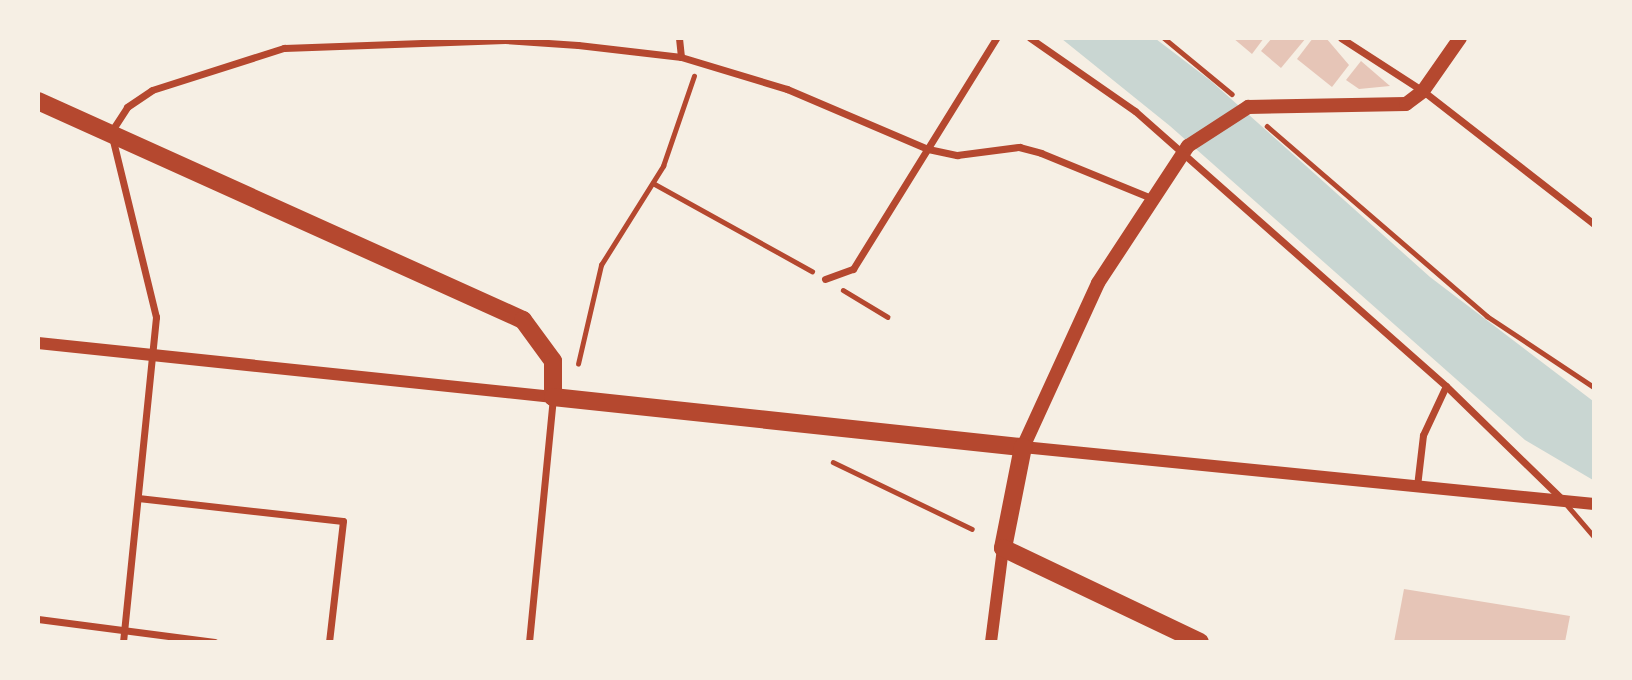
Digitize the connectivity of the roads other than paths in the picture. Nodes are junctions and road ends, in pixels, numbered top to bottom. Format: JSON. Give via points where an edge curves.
{"nodes":[{"id":1,"x":679,"y":38,"type":"edge"},
{"id":2,"x":996,"y":38,"type":"edge"},
{"id":3,"x":1030,"y":38,"type":"edge"},
{"id":4,"x":1341,"y":38,"type":"edge"},
{"id":5,"x":1460,"y":38,"type":"edge"},
{"id":6,"x":681,"y":57,"type":"junction"},
{"id":7,"x":1423,"y":91,"type":"junction"},
{"id":8,"x":38,"y":101,"type":"edge"},
{"id":9,"x":111,"y":132,"type":"junction"},
{"id":10,"x":928,"y":149,"type":"junction"},
{"id":11,"x":1185,"y":150,"type":"junction"},
{"id":12,"x":1152,"y":198,"type":"junction"},
{"id":13,"x":1594,"y":224,"type":"edge"},
{"id":14,"x":825,"y":279,"type":"road end"},
{"id":15,"x":38,"y":343,"type":"edge"},
{"id":16,"x":155,"y":355,"type":"junction"},
{"id":17,"x":1446,"y":386,"type":"junction"},
{"id":18,"x":553,"y":397,"type":"junction"},
{"id":19,"x":1023,"y":447,"type":"junction"},
{"id":20,"x":1417,"y":486,"type":"junction"},
{"id":21,"x":138,"y":498,"type":"junction"},
{"id":22,"x":1563,"y":500,"type":"junction"},
{"id":23,"x":1594,"y":504,"type":"edge"},
{"id":24,"x":1594,"y":537,"type":"edge"},
{"id":25,"x":1003,"y":548,"type":"junction"},
{"id":26,"x":38,"y":619,"type":"edge"},
{"id":27,"x":125,"y":629,"type":"junction"},
{"id":28,"x":123,"y":642,"type":"edge"},
{"id":29,"x":215,"y":642,"type":"edge"},
{"id":30,"x":330,"y":642,"type":"edge"},
{"id":31,"x":528,"y":642,"type":"edge"},
{"id":32,"x":991,"y":642,"type":"edge"},
{"id":33,"x":1200,"y":642,"type":"edge"}],
"edges":[{"from":1,"to":6,"type":"street"},
{"from":2,"to":10,"type":"street"},
{"from":3,"to":11,"type":"street"},
{"from":4,"to":7,"type":"street"},
{"from":5,"to":7,"type":"main road"},
{"from":6,"to":9,"type":"street","via":[[505,40],[284,48],[152,90],[127,107]]},
{"from":6,"to":10,"type":"street","via":[[787,89]]},
{"from":7,"to":11,"type":"main road","via":[[1389,109],[1302,102],[1243,109]]},
{"from":7,"to":13,"type":"street"},
{"from":8,"to":9,"type":"main road"},
{"from":9,"to":16,"type":"street","via":[[156,317]]},
{"from":9,"to":18,"type":"main road","via":[[523,320],[552,362]]},
{"from":10,"to":12,"type":"street","via":[[957,155],[1019,147]]},
{"from":10,"to":14,"type":"street","via":[[853,269]]},
{"from":11,"to":12,"type":"main road"},
{"from":11,"to":17,"type":"street"},
{"from":12,"to":19,"type":"main road","via":[[1098,283]]},
{"from":15,"to":16,"type":"street"},
{"from":16,"to":18,"type":"street"},
{"from":16,"to":21,"type":"street"},
{"from":17,"to":20,"type":"street","via":[[1423,435]]},
{"from":17,"to":22,"type":"street"},
{"from":18,"to":19,"type":"main road"},
{"from":18,"to":31,"type":"street"},
{"from":19,"to":20,"type":"street"},
{"from":19,"to":25,"type":"main road"},
{"from":20,"to":22,"type":"street"},
{"from":21,"to":27,"type":"street"},
{"from":21,"to":30,"type":"street","via":[[343,521]]},
{"from":22,"to":23,"type":"street"},
{"from":22,"to":24,"type":"lane"},
{"from":25,"to":32,"type":"street"},
{"from":25,"to":33,"type":"main road"},
{"from":26,"to":27,"type":"street"},
{"from":27,"to":28,"type":"street"},
{"from":27,"to":29,"type":"street"}]}
